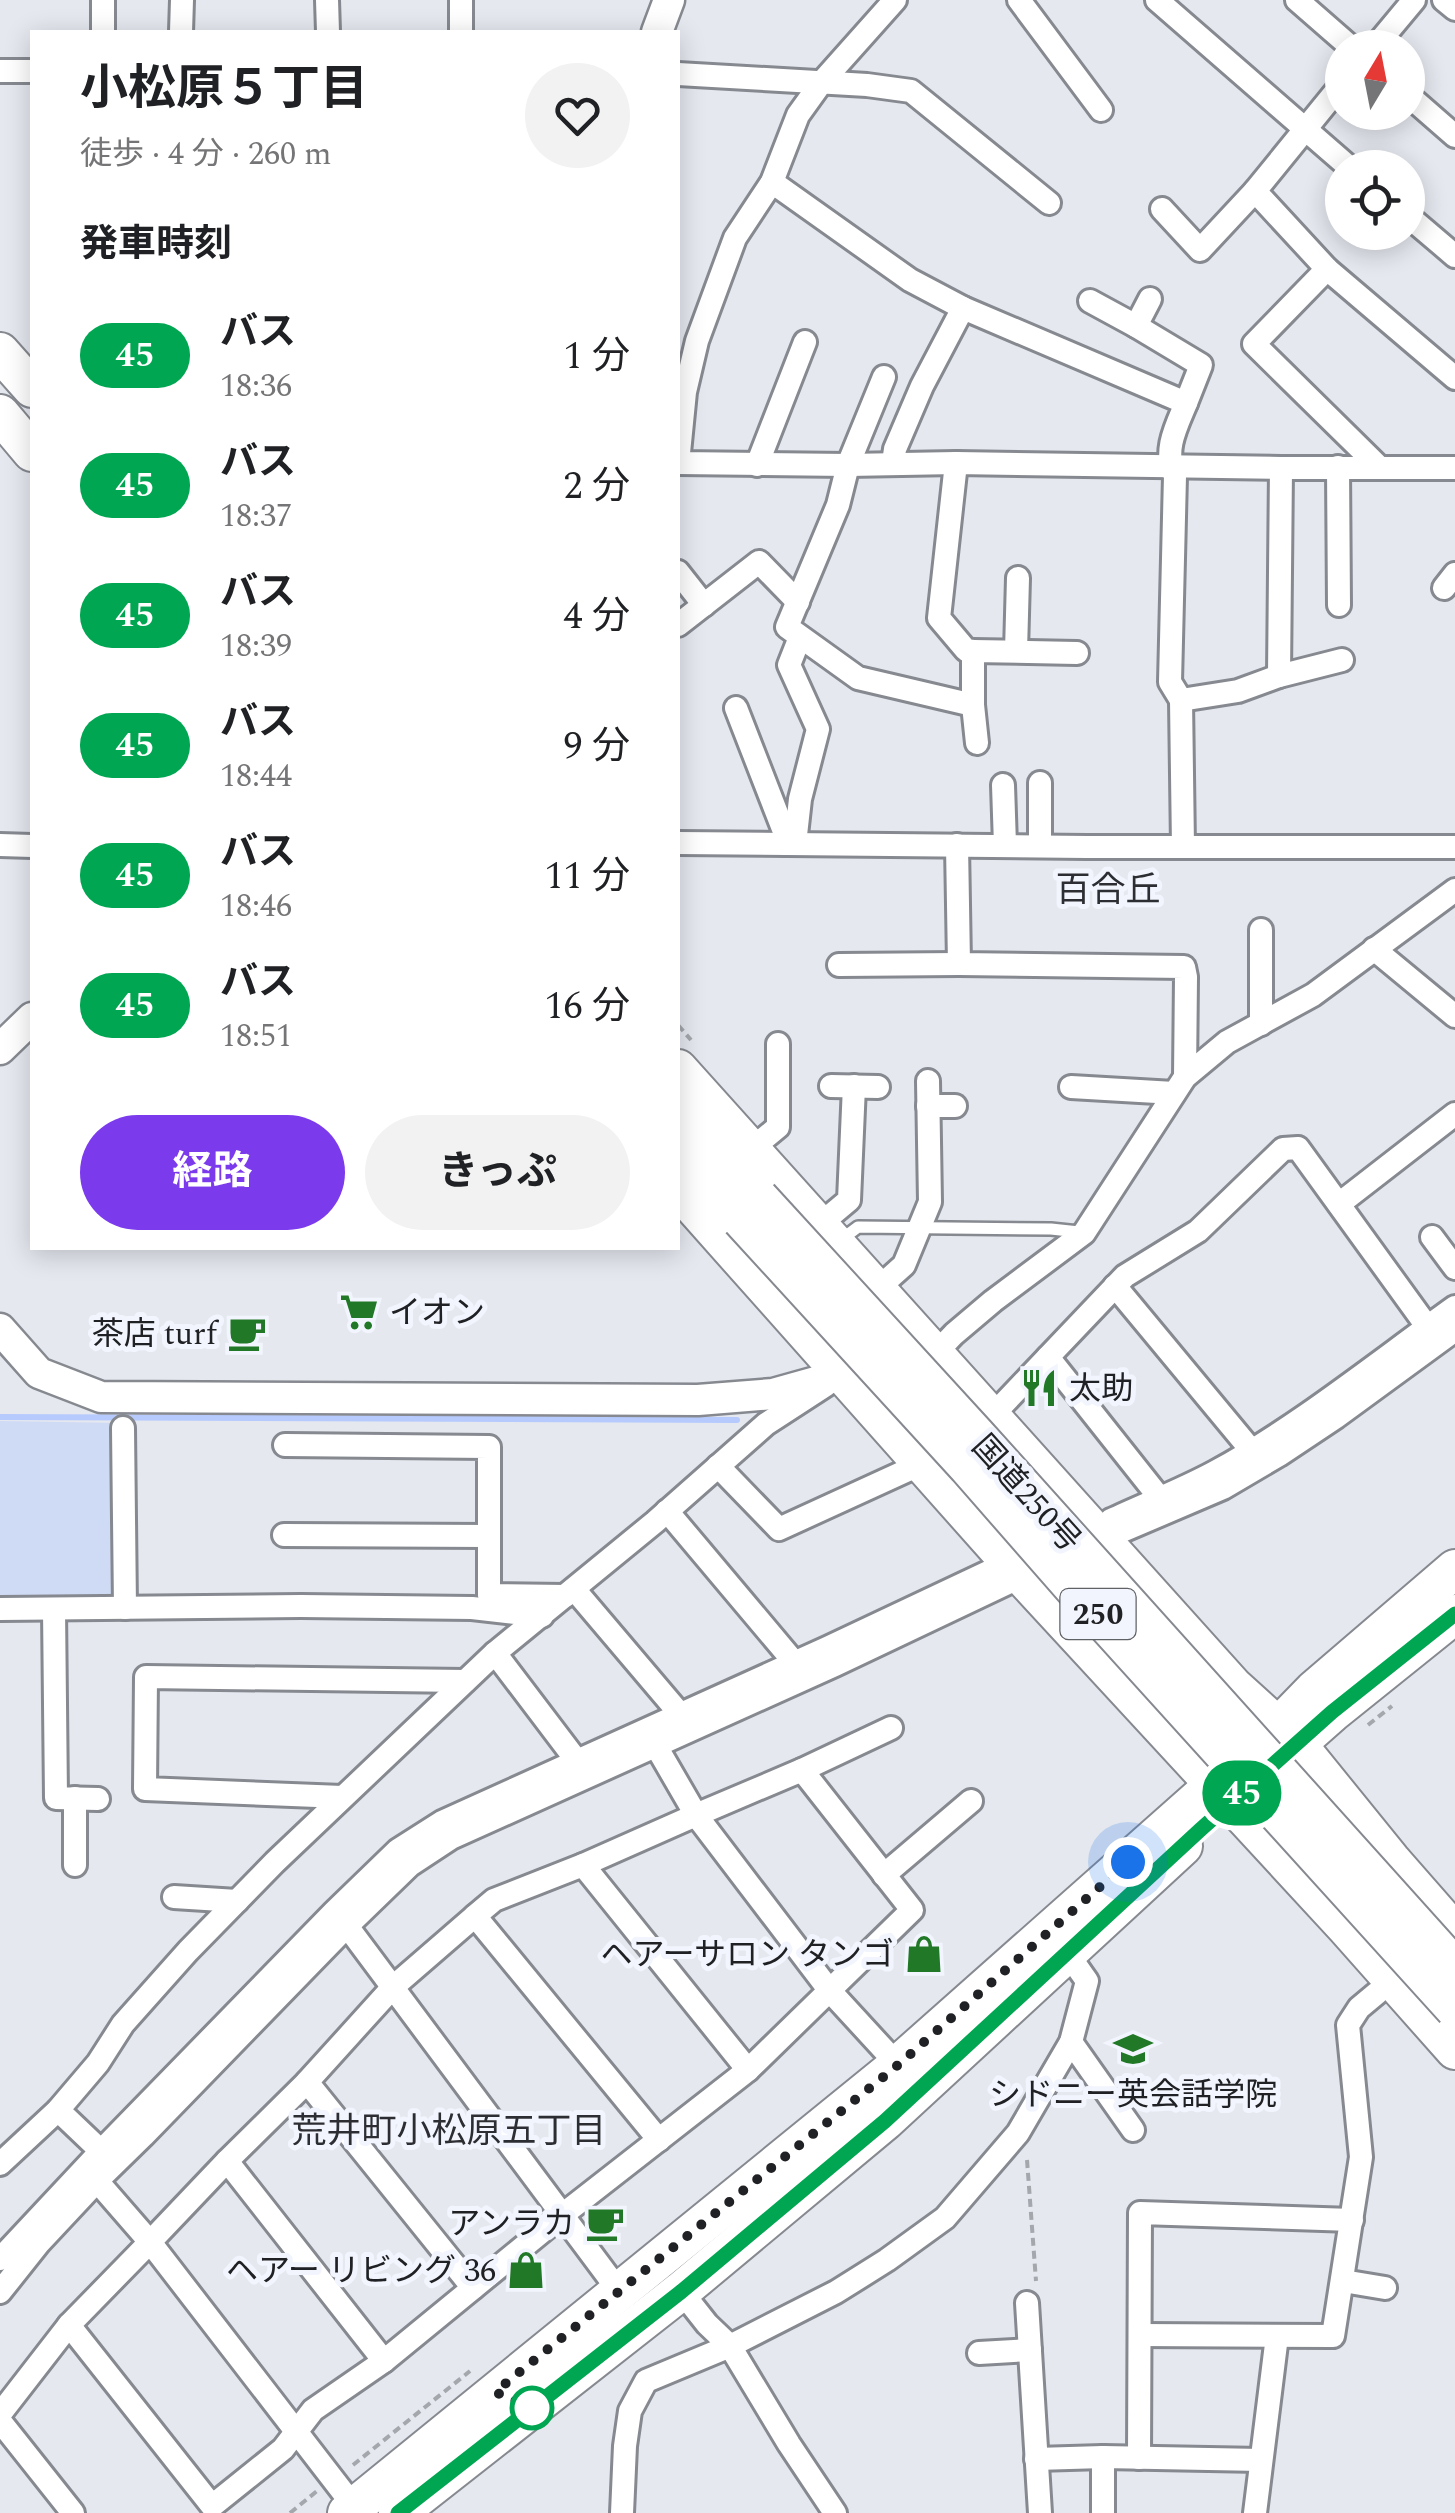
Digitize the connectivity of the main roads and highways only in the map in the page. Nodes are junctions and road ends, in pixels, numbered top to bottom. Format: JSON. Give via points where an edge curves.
{"nodes":[{"id":1,"x":0,"y":352,"type":"edge"},
{"id":2,"x":30,"y":386,"type":"edge"},
{"id":3,"x":0,"y":414,"type":"edge"},
{"id":4,"x":20,"y":451,"type":"edge"},
{"id":5,"x":680,"y":1071,"type":"edge"},
{"id":6,"x":680,"y":1112,"type":"edge"},
{"id":7,"x":680,"y":1152,"type":"edge"},
{"id":8,"x":680,"y":1191,"type":"edge"},
{"id":9,"x":750,"y":1209,"type":"junction"},
{"id":10,"x":1455,"y":1569,"type":"edge"},
{"id":11,"x":1455,"y":1614,"type":"edge"},
{"id":12,"x":1287,"y":1736,"type":"junction"},
{"id":13,"x":1322,"y":1774,"type":"junction"},
{"id":14,"x":1222,"y":1794,"type":"junction"},
{"id":15,"x":1258,"y":1832,"type":"junction"},
{"id":16,"x":1455,"y":1908,"type":"edge"},
{"id":17,"x":1455,"y":1933,"type":"edge"},
{"id":18,"x":1455,"y":1968,"type":"edge"},
{"id":19,"x":1455,"y":2008,"type":"edge"},
{"id":20,"x":1455,"y":2050,"type":"edge"},
{"id":21,"x":1455,"y":2078,"type":"edge"},
{"id":22,"x":353,"y":2511,"type":"edge"},
{"id":23,"x":398,"y":2513,"type":"edge"}],
"edges":[{"from":1,"to":2,"type":"main road"},
{"from":3,"to":4,"type":"main road"},
{"from":5,"to":12,"type":"main road","number":"250","via":[[1233,1686]]},
{"from":6,"to":9,"type":"main road","name":"国道250号","number":"250"},
{"from":7,"to":9,"type":"main road","name":"国道250号","number":"250"},
{"from":8,"to":14,"type":"main road","number":"250"},
{"from":9,"to":18,"type":"main road","name":"国道250号","number":"250","bridge":true,"via":[[976,1435]]},
{"from":9,"to":19,"type":"main road","name":"国道250号","number":"250","bridge":true,"via":[[1080,1594]]},
{"from":10,"to":12,"type":"main road","via":[[1314,1690]]},
{"from":11,"to":12,"type":"main road","via":[[1332,1712]]},
{"from":12,"to":13,"type":"main road","number":"250"},
{"from":12,"to":14,"type":"main road"},
{"from":13,"to":16,"type":"main road","via":[[1359,1803]]},
{"from":13,"to":17,"type":"main road","number":"250"},
{"from":14,"to":15,"type":"main road","number":"250"},
{"from":14,"to":22,"type":"main road"},
{"from":14,"to":23,"type":"main road","via":[[1068,1954],[885,2121],[682,2291]]},
{"from":15,"to":20,"type":"main road","number":"250"},
{"from":15,"to":21,"type":"main road","via":[[1307,1910]]}]}
